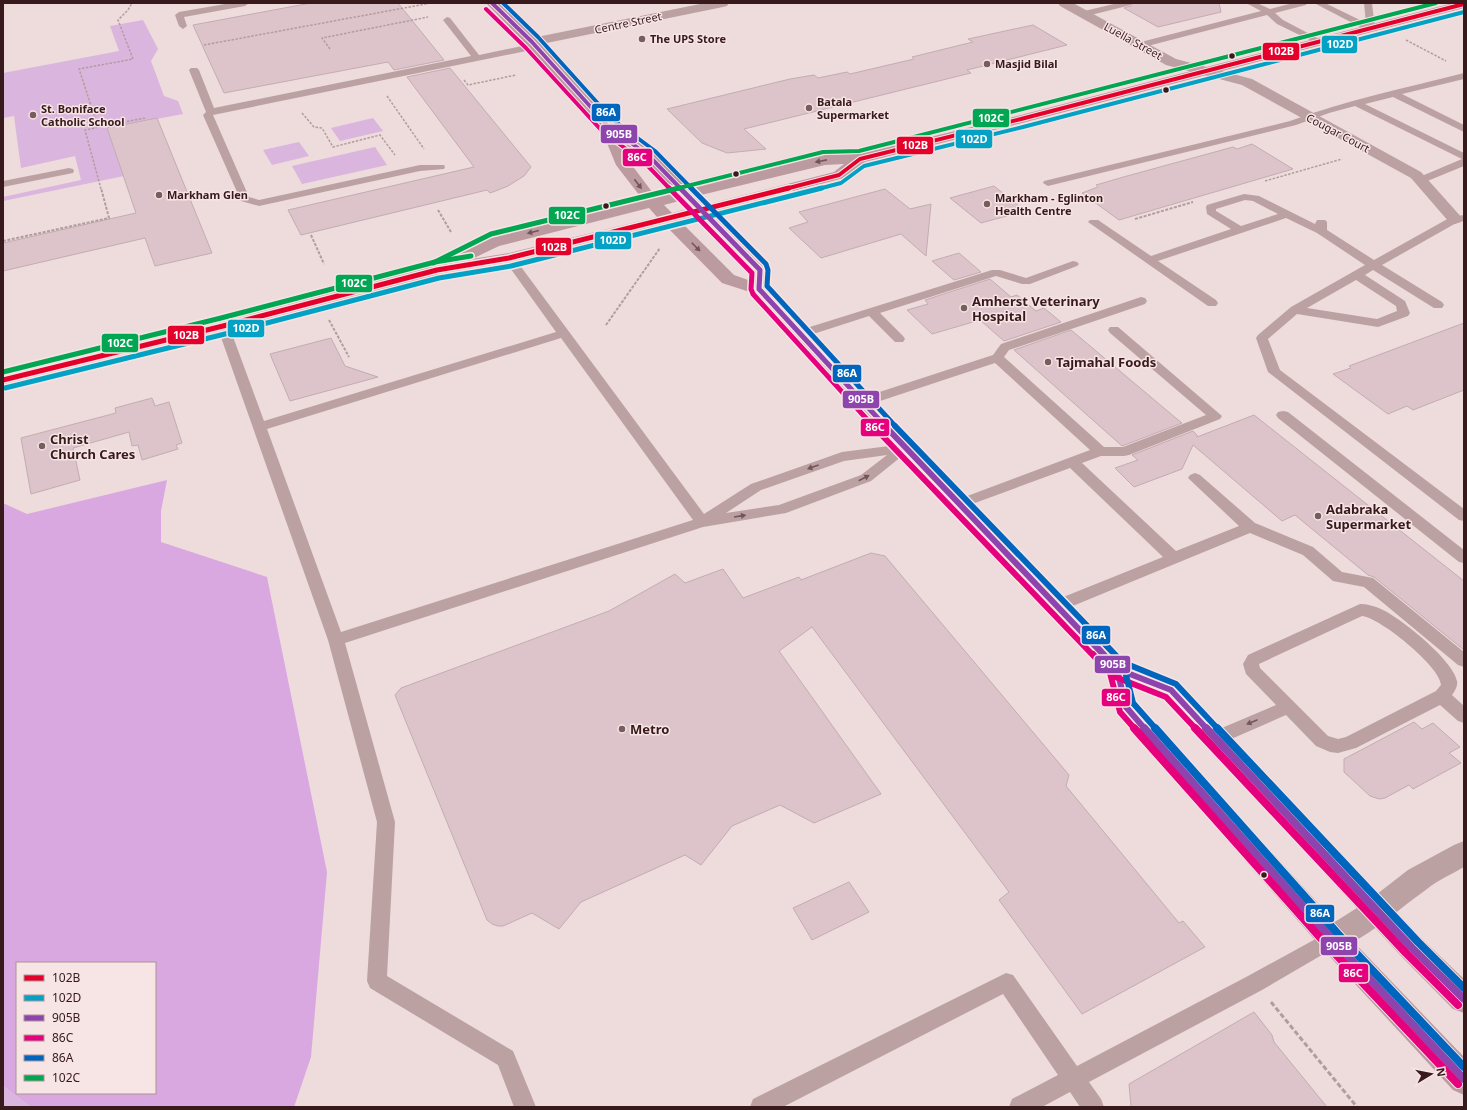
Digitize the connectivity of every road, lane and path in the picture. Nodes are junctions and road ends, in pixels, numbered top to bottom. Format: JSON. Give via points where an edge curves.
{"nodes":[{"id":1,"x":132,"y":3,"type":"edge"},
{"id":2,"x":246,"y":3,"type":"edge"},
{"id":3,"x":431,"y":3,"type":"edge"},
{"id":4,"x":492,"y":3,"type":"edge"},
{"id":5,"x":723,"y":3,"type":"edge"},
{"id":6,"x":1064,"y":3,"type":"edge"},
{"id":7,"x":1128,"y":3,"type":"edge"},
{"id":8,"x":1250,"y":3,"type":"edge"},
{"id":9,"x":1302,"y":3,"type":"edge"},
{"id":10,"x":1318,"y":3,"type":"edge"},
{"id":11,"x":1368,"y":3,"type":"edge"},
{"id":12,"x":1464,"y":4,"type":"edge"},
{"id":13,"x":1268,"y":11,"type":"junction"},
{"id":14,"x":1083,"y":14,"type":"junction"},
{"id":15,"x":434,"y":16,"type":"dead end"},
{"id":16,"x":447,"y":20,"type":"dead end"},
{"id":17,"x":183,"y":26,"type":"dead end"},
{"id":18,"x":1372,"y":29,"type":"junction"},
{"id":19,"x":1402,"y":37,"type":"dead end"},
{"id":20,"x":1321,"y":42,"type":"junction"},
{"id":21,"x":534,"y":44,"type":"junction"},
{"id":22,"x":204,"y":45,"type":"dead end"},
{"id":23,"x":1140,"y":45,"type":"junction"},
{"id":24,"x":330,"y":49,"type":"dead end"},
{"id":25,"x":477,"y":58,"type":"junction"},
{"id":26,"x":1450,"y":63,"type":"dead end"},
{"id":27,"x":194,"y":70,"type":"dead end"},
{"id":28,"x":1206,"y":72,"type":"junction"},
{"id":29,"x":1464,"y":76,"type":"edge"},
{"id":30,"x":383,"y":90,"type":"dead end"},
{"id":31,"x":1392,"y":93,"type":"junction"},
{"id":32,"x":293,"y":95,"type":"junction"},
{"id":33,"x":1356,"y":103,"type":"junction"},
{"id":34,"x":211,"y":112,"type":"junction"},
{"id":35,"x":1307,"y":116,"type":"junction"},
{"id":36,"x":145,"y":118,"type":"dead end"},
{"id":37,"x":607,"y":125,"type":"junction"},
{"id":38,"x":98,"y":127,"type":"junction"},
{"id":39,"x":1464,"y":129,"type":"edge"},
{"id":40,"x":1464,"y":157,"type":"edge"},
{"id":41,"x":860,"y":159,"type":"junction"},
{"id":42,"x":1464,"y":162,"type":"edge"},
{"id":43,"x":436,"y":168,"type":"joint"},
{"id":44,"x":69,"y":171,"type":"dead end"},
{"id":45,"x":407,"y":171,"type":"junction"},
{"id":46,"x":1421,"y":180,"type":"junction"},
{"id":47,"x":1048,"y":183,"type":"dead end"},
{"id":48,"x":3,"y":184,"type":"edge"},
{"id":49,"x":687,"y":194,"type":"junction"},
{"id":50,"x":652,"y":202,"type":"junction"},
{"id":51,"x":438,"y":210,"type":"dead end"},
{"id":52,"x":702,"y":210,"type":"junction"},
{"id":53,"x":1287,"y":214,"type":"junction"},
{"id":54,"x":1459,"y":218,"type":"edge"},
{"id":55,"x":668,"y":219,"type":"junction"},
{"id":56,"x":1094,"y":222,"type":"dead end"},
{"id":57,"x":1240,"y":230,"type":"junction"},
{"id":58,"x":450,"y":232,"type":"dead end"},
{"id":59,"x":311,"y":235,"type":"dead end"},
{"id":60,"x":3,"y":241,"type":"edge"},
{"id":61,"x":660,"y":248,"type":"dead end"},
{"id":62,"x":509,"y":258,"type":"junction"},
{"id":63,"x":1150,"y":260,"type":"junction"},
{"id":64,"x":324,"y":264,"type":"dead end"},
{"id":65,"x":1073,"y":264,"type":"dead end"},
{"id":66,"x":1373,"y":265,"type":"junction"},
{"id":67,"x":437,"y":270,"type":"junction"},
{"id":68,"x":1357,"y":275,"type":"junction"},
{"id":69,"x":759,"y":289,"type":"junction"},
{"id":70,"x":1141,"y":301,"type":"dead end"},
{"id":71,"x":1212,"y":303,"type":"dead end"},
{"id":72,"x":1438,"y":305,"type":"dead end"},
{"id":73,"x":1295,"y":310,"type":"junction"},
{"id":74,"x":872,"y":312,"type":"junction"},
{"id":75,"x":329,"y":320,"type":"dead end"},
{"id":76,"x":606,"y":325,"type":"dead end"},
{"id":77,"x":223,"y":326,"type":"junction"},
{"id":78,"x":1114,"y":330,"type":"dead end"},
{"id":79,"x":565,"y":333,"type":"junction"},
{"id":80,"x":801,"y":334,"type":"junction"},
{"id":81,"x":899,"y":339,"type":"dead end"},
{"id":82,"x":349,"y":357,"type":"dead end"},
{"id":83,"x":997,"y":358,"type":"junction"},
{"id":84,"x":3,"y":380,"type":"edge"},
{"id":85,"x":863,"y":402,"type":"junction"},
{"id":86,"x":1282,"y":415,"type":"dead end"},
{"id":87,"x":259,"y":428,"type":"junction"},
{"id":88,"x":905,"y":448,"type":"junction"},
{"id":89,"x":1100,"y":451,"type":"junction"},
{"id":90,"x":1072,"y":462,"type":"junction"},
{"id":91,"x":1195,"y":478,"type":"dead end"},
{"id":92,"x":959,"y":504,"type":"junction"},
{"id":93,"x":1464,"y":516,"type":"edge"},
{"id":94,"x":702,"y":522,"type":"junction"},
{"id":95,"x":1250,"y":527,"type":"junction"},
{"id":96,"x":1174,"y":558,"type":"junction"},
{"id":97,"x":1464,"y":558,"type":"edge"},
{"id":98,"x":1058,"y":606,"type":"junction"},
{"id":99,"x":336,"y":640,"type":"junction"},
{"id":100,"x":1464,"y":661,"type":"edge"},
{"id":101,"x":1118,"y":669,"type":"junction"},
{"id":102,"x":1442,"y":696,"type":"junction"},
{"id":103,"x":1288,"y":708,"type":"junction"},
{"id":104,"x":1464,"y":716,"type":"edge"},
{"id":105,"x":1216,"y":738,"type":"junction"},
{"id":106,"x":1464,"y":853,"type":"edge"},
{"id":107,"x":1378,"y":910,"type":"junction"},
{"id":108,"x":1332,"y":939,"type":"junction"},
{"id":109,"x":1255,"y":983,"type":"junction"},
{"id":110,"x":1464,"y":999,"type":"edge"},
{"id":111,"x":1073,"y":1079,"type":"junction"},
{"id":112,"x":1464,"y":1079,"type":"edge"},
{"id":113,"x":525,"y":1107,"type":"edge"},
{"id":114,"x":761,"y":1107,"type":"edge"},
{"id":115,"x":1020,"y":1107,"type":"edge"},
{"id":116,"x":1093,"y":1107,"type":"edge"},
{"id":117,"x":1357,"y":1107,"type":"edge"}],
"edges":[{"from":1,"to":38,"type":"path","via":[[129,10],[118,20],[133,59],[80,69]]},
{"from":2,"to":17,"type":"lane","via":[[179,15]]},
{"from":3,"to":22,"type":"path"},
{"from":4,"to":21,"type":"main road"},
{"from":5,"to":21,"type":"street","name":"Centre Street"},
{"from":6,"to":14,"type":"street","name":"Luella Street"},
{"from":7,"to":14,"type":"lane"},
{"from":8,"to":13,"type":"lane"},
{"from":9,"to":13,"type":"lane"},
{"from":10,"to":18,"type":"lane"},
{"from":11,"to":18,"type":"lane"},
{"from":12,"to":18,"type":"main road"},
{"from":13,"to":20,"type":"lane","via":[[1280,22]]},
{"from":13,"to":23,"type":"lane"},
{"from":14,"to":23,"type":"street","name":"Luella Street"},
{"from":15,"to":24,"type":"path","via":[[322,38]]},
{"from":16,"to":25,"type":"lane"},
{"from":18,"to":20,"type":"main road"},
{"from":19,"to":26,"type":"path"},
{"from":20,"to":28,"type":"main road"},
{"from":21,"to":25,"type":"lane"},
{"from":21,"to":37,"type":"main road"},
{"from":23,"to":28,"type":"street","name":"Luella Street","via":[[1171,62]]},
{"from":25,"to":32,"type":"lane"},
{"from":27,"to":34,"type":"lane"},
{"from":28,"to":35,"type":"street","name":"Cougar Court","via":[[1247,82]]},
{"from":28,"to":41,"type":"main road"},
{"from":29,"to":31,"type":"lane"},
{"from":30,"to":43,"type":"path"},
{"from":31,"to":33,"type":"lane"},
{"from":31,"to":39,"type":"lane"},
{"from":32,"to":34,"type":"lane"},
{"from":32,"to":45,"type":"path","via":[[298,108],[314,127],[322,128],[333,147],[380,135]]},
{"from":33,"to":35,"type":"lane"},
{"from":33,"to":40,"type":"lane"},
{"from":34,"to":45,"type":"lane","via":[[208,115],[245,199],[258,203]]},
{"from":35,"to":46,"type":"street","name":"Cougar Court"},
{"from":35,"to":47,"type":"lane","via":[[1293,123]]},
{"from":36,"to":38,"type":"path"},
{"from":37,"to":49,"type":"main road","via":[[650,157]]},
{"from":37,"to":50,"type":"main road","one_way":true,"via":[[624,165]]},
{"from":38,"to":60,"type":"path","via":[[85,130],[109,218]]},
{"from":41,"to":49,"type":"main road","one_way":true,"via":[[825,160]]},
{"from":41,"to":52,"type":"main road","via":[[838,174]]},
{"from":42,"to":46,"type":"lane"},
{"from":43,"to":45,"type":"lane"},
{"from":44,"to":48,"type":"lane"},
{"from":46,"to":54,"type":"street","name":"Cougar Court"},
{"from":49,"to":50,"type":"main road"},
{"from":49,"to":52,"type":"main road"},
{"from":50,"to":55,"type":"main road"},
{"from":50,"to":67,"type":"main road","one_way":true,"via":[[494,242]]},
{"from":51,"to":58,"type":"path"},
{"from":52,"to":55,"type":"main road"},
{"from":52,"to":69,"type":"main road","via":[[760,270]]},
{"from":53,"to":57,"type":"lane"},
{"from":53,"to":57,"type":"lane","via":[[1254,198],[1244,197],[1211,207],[1211,212]]},
{"from":53,"to":66,"type":"lane","via":[[1321,226]]},
{"from":54,"to":66,"type":"lane"},
{"from":55,"to":62,"type":"main road"},
{"from":55,"to":69,"type":"main road","one_way":true,"via":[[728,279]]},
{"from":56,"to":63,"type":"lane"},
{"from":57,"to":63,"type":"lane"},
{"from":59,"to":64,"type":"path"},
{"from":61,"to":76,"type":"path"},
{"from":62,"to":67,"type":"main road"},
{"from":62,"to":79,"type":"lane"},
{"from":63,"to":71,"type":"lane"},
{"from":65,"to":74,"type":"lane","via":[[1026,282],[996,272]]},
{"from":66,"to":68,"type":"lane"},
{"from":66,"to":72,"type":"lane"},
{"from":67,"to":77,"type":"main road"},
{"from":68,"to":73,"type":"lane"},
{"from":68,"to":73,"type":"lane","via":[[1401,304],[1404,313],[1378,323]]},
{"from":69,"to":80,"type":"main road"},
{"from":70,"to":83,"type":"lane","via":[[1005,347]]},
{"from":73,"to":93,"type":"lane","via":[[1262,338],[1274,372]]},
{"from":74,"to":80,"type":"lane"},
{"from":74,"to":81,"type":"lane"},
{"from":75,"to":82,"type":"path"},
{"from":77,"to":84,"type":"main road"},
{"from":77,"to":87,"type":"lane"},
{"from":78,"to":89,"type":"lane","via":[[1215,416],[1124,452]]},
{"from":79,"to":87,"type":"lane"},
{"from":79,"to":94,"type":"lane"},
{"from":80,"to":85,"type":"main road"},
{"from":83,"to":85,"type":"lane"},
{"from":83,"to":89,"type":"lane"},
{"from":85,"to":88,"type":"main road"},
{"from":86,"to":97,"type":"lane"},
{"from":87,"to":99,"type":"lane"},
{"from":88,"to":92,"type":"main road"},
{"from":88,"to":94,"type":"lane","one_way":true,"via":[[845,455],[756,487]]},
{"from":94,"to":88,"type":"lane","one_way":true,"via":[[781,510],[866,478]]},
{"from":89,"to":90,"type":"lane"},
{"from":90,"to":92,"type":"lane"},
{"from":90,"to":96,"type":"lane"},
{"from":91,"to":95,"type":"lane"},
{"from":92,"to":98,"type":"main road"},
{"from":94,"to":99,"type":"lane"},
{"from":95,"to":96,"type":"lane"},
{"from":95,"to":100,"type":"lane","via":[[1308,551],[1338,577],[1368,582]]},
{"from":96,"to":98,"type":"lane"},
{"from":98,"to":101,"type":"main road"},
{"from":99,"to":113,"type":"lane","via":[[386,822],[377,981],[506,1058]]},
{"from":101,"to":105,"type":"main road","via":[[1171,690]]},
{"from":101,"to":108,"type":"main road","via":[[1126,707]]},
{"from":102,"to":103,"type":"lane","via":[[1350,743],[1338,746],[1322,741]]},
{"from":102,"to":103,"type":"lane","via":[[1449,687],[1449,679],[1440,665],[1389,621],[1368,610],[1360,610],[1254,659],[1250,664],[1252,670]]},
{"from":102,"to":104,"type":"lane"},
{"from":103,"to":105,"type":"lane","one_way":true},
{"from":105,"to":107,"type":"main road"},
{"from":106,"to":107,"type":"street","via":[[1418,879]]},
{"from":107,"to":108,"type":"street"},
{"from":107,"to":110,"type":"main road"},
{"from":108,"to":109,"type":"lane"},
{"from":108,"to":112,"type":"main road"},
{"from":109,"to":111,"type":"lane"},
{"from":109,"to":117,"type":"path"},
{"from":111,"to":114,"type":"lane","via":[[1006,982]]},
{"from":111,"to":115,"type":"lane"},
{"from":111,"to":116,"type":"lane"}]}
